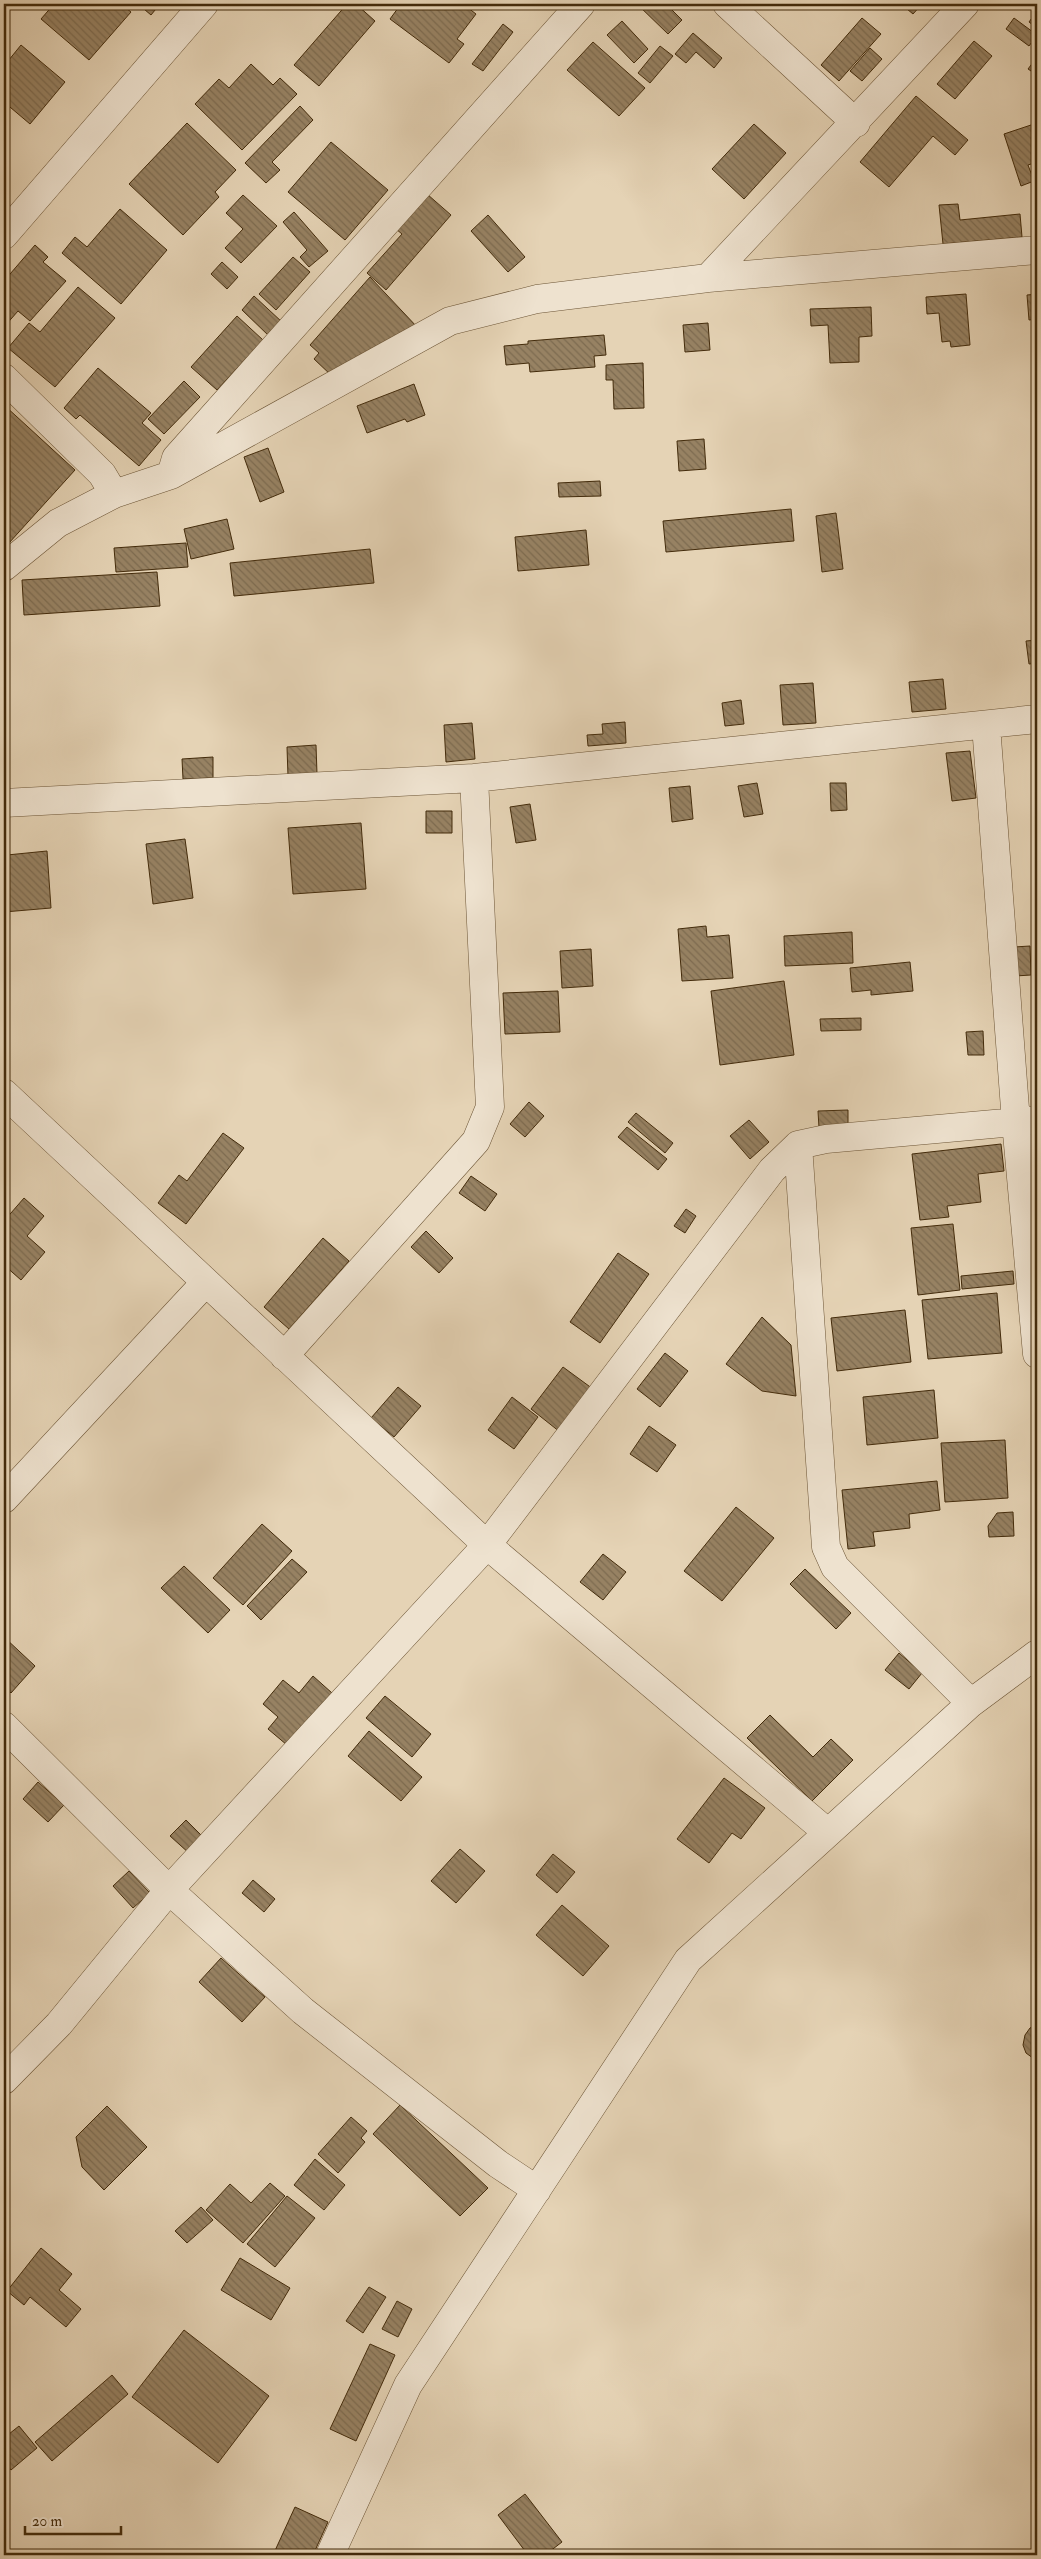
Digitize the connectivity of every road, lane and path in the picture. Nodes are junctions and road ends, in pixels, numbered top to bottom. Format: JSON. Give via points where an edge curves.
{"nodes":[{"id":1,"x":204,"y":4,"type":"edge"},
{"id":2,"x":581,"y":4,"type":"edge"},
{"id":3,"x":727,"y":4,"type":"edge"},
{"id":4,"x":965,"y":4,"type":"edge"},
{"id":5,"x":856,"y":123,"type":"junction"},
{"id":6,"x":4,"y":235,"type":"edge"},
{"id":7,"x":1037,"y":250,"type":"edge"},
{"id":8,"x":708,"y":278,"type":"junction"},
{"id":9,"x":4,"y":378,"type":"edge"},
{"id":10,"x":171,"y":476,"type":"junction"},
{"id":11,"x":114,"y":494,"type":"junction"},
{"id":12,"x":4,"y":567,"type":"edge"},
{"id":13,"x":1037,"y":719,"type":"edge"},
{"id":14,"x":986,"y":725,"type":"junction"},
{"id":15,"x":474,"y":778,"type":"junction"},
{"id":16,"x":4,"y":803,"type":"edge"},
{"id":17,"x":4,"y":1093,"type":"edge"},
{"id":18,"x":1027,"y":1121,"type":"edge"},
{"id":19,"x":798,"y":1145,"type":"junction"},
{"id":20,"x":206,"y":1282,"type":"junction"},
{"id":21,"x":1037,"y":1354,"type":"edge"},
{"id":22,"x":284,"y":1356,"type":"junction"},
{"id":23,"x":4,"y":1499,"type":"edge"},
{"id":24,"x":487,"y":1545,"type":"junction"},
{"id":25,"x":1037,"y":1654,"type":"edge"},
{"id":26,"x":971,"y":1703,"type":"junction"},
{"id":27,"x":4,"y":1726,"type":"edge"},
{"id":28,"x":827,"y":1832,"type":"junction"},
{"id":29,"x":169,"y":1890,"type":"junction"},
{"id":30,"x":4,"y":2080,"type":"edge"},
{"id":31,"x":537,"y":2190,"type":"junction"},
{"id":32,"x":330,"y":2555,"type":"edge"}],
"edges":[{"from":1,"to":6,"type":"street"},
{"from":2,"to":10,"type":"street","via":[[176,458]]},
{"from":3,"to":5,"type":"street"},
{"from":4,"to":5,"type":"street"},
{"from":5,"to":8,"type":"street"},
{"from":7,"to":8,"type":"street"},
{"from":8,"to":10,"type":"street","via":[[537,299],[450,321]]},
{"from":9,"to":11,"type":"street","via":[[102,474]]},
{"from":10,"to":11,"type":"street"},
{"from":11,"to":12,"type":"street","via":[[58,523]]},
{"from":13,"to":14,"type":"street"},
{"from":14,"to":15,"type":"street"},
{"from":14,"to":18,"type":"street"},
{"from":15,"to":16,"type":"street"},
{"from":15,"to":22,"type":"street","via":[[490,1107],[476,1141]]},
{"from":17,"to":20,"type":"street"},
{"from":18,"to":19,"type":"street","via":[[826,1138]]},
{"from":18,"to":21,"type":"street"},
{"from":19,"to":24,"type":"street","via":[[772,1170]]},
{"from":19,"to":26,"type":"street","via":[[826,1547],[835,1568]]},
{"from":20,"to":22,"type":"street"},
{"from":20,"to":23,"type":"street"},
{"from":22,"to":24,"type":"street"},
{"from":24,"to":28,"type":"street"},
{"from":24,"to":29,"type":"street"},
{"from":25,"to":26,"type":"street"},
{"from":26,"to":28,"type":"street"},
{"from":27,"to":29,"type":"street"},
{"from":28,"to":31,"type":"street","via":[[688,1960]]},
{"from":29,"to":30,"type":"street","via":[[59,2024]]},
{"from":29,"to":31,"type":"street","via":[[303,2012],[498,2164]]},
{"from":31,"to":32,"type":"street","via":[[408,2385]]}]}
